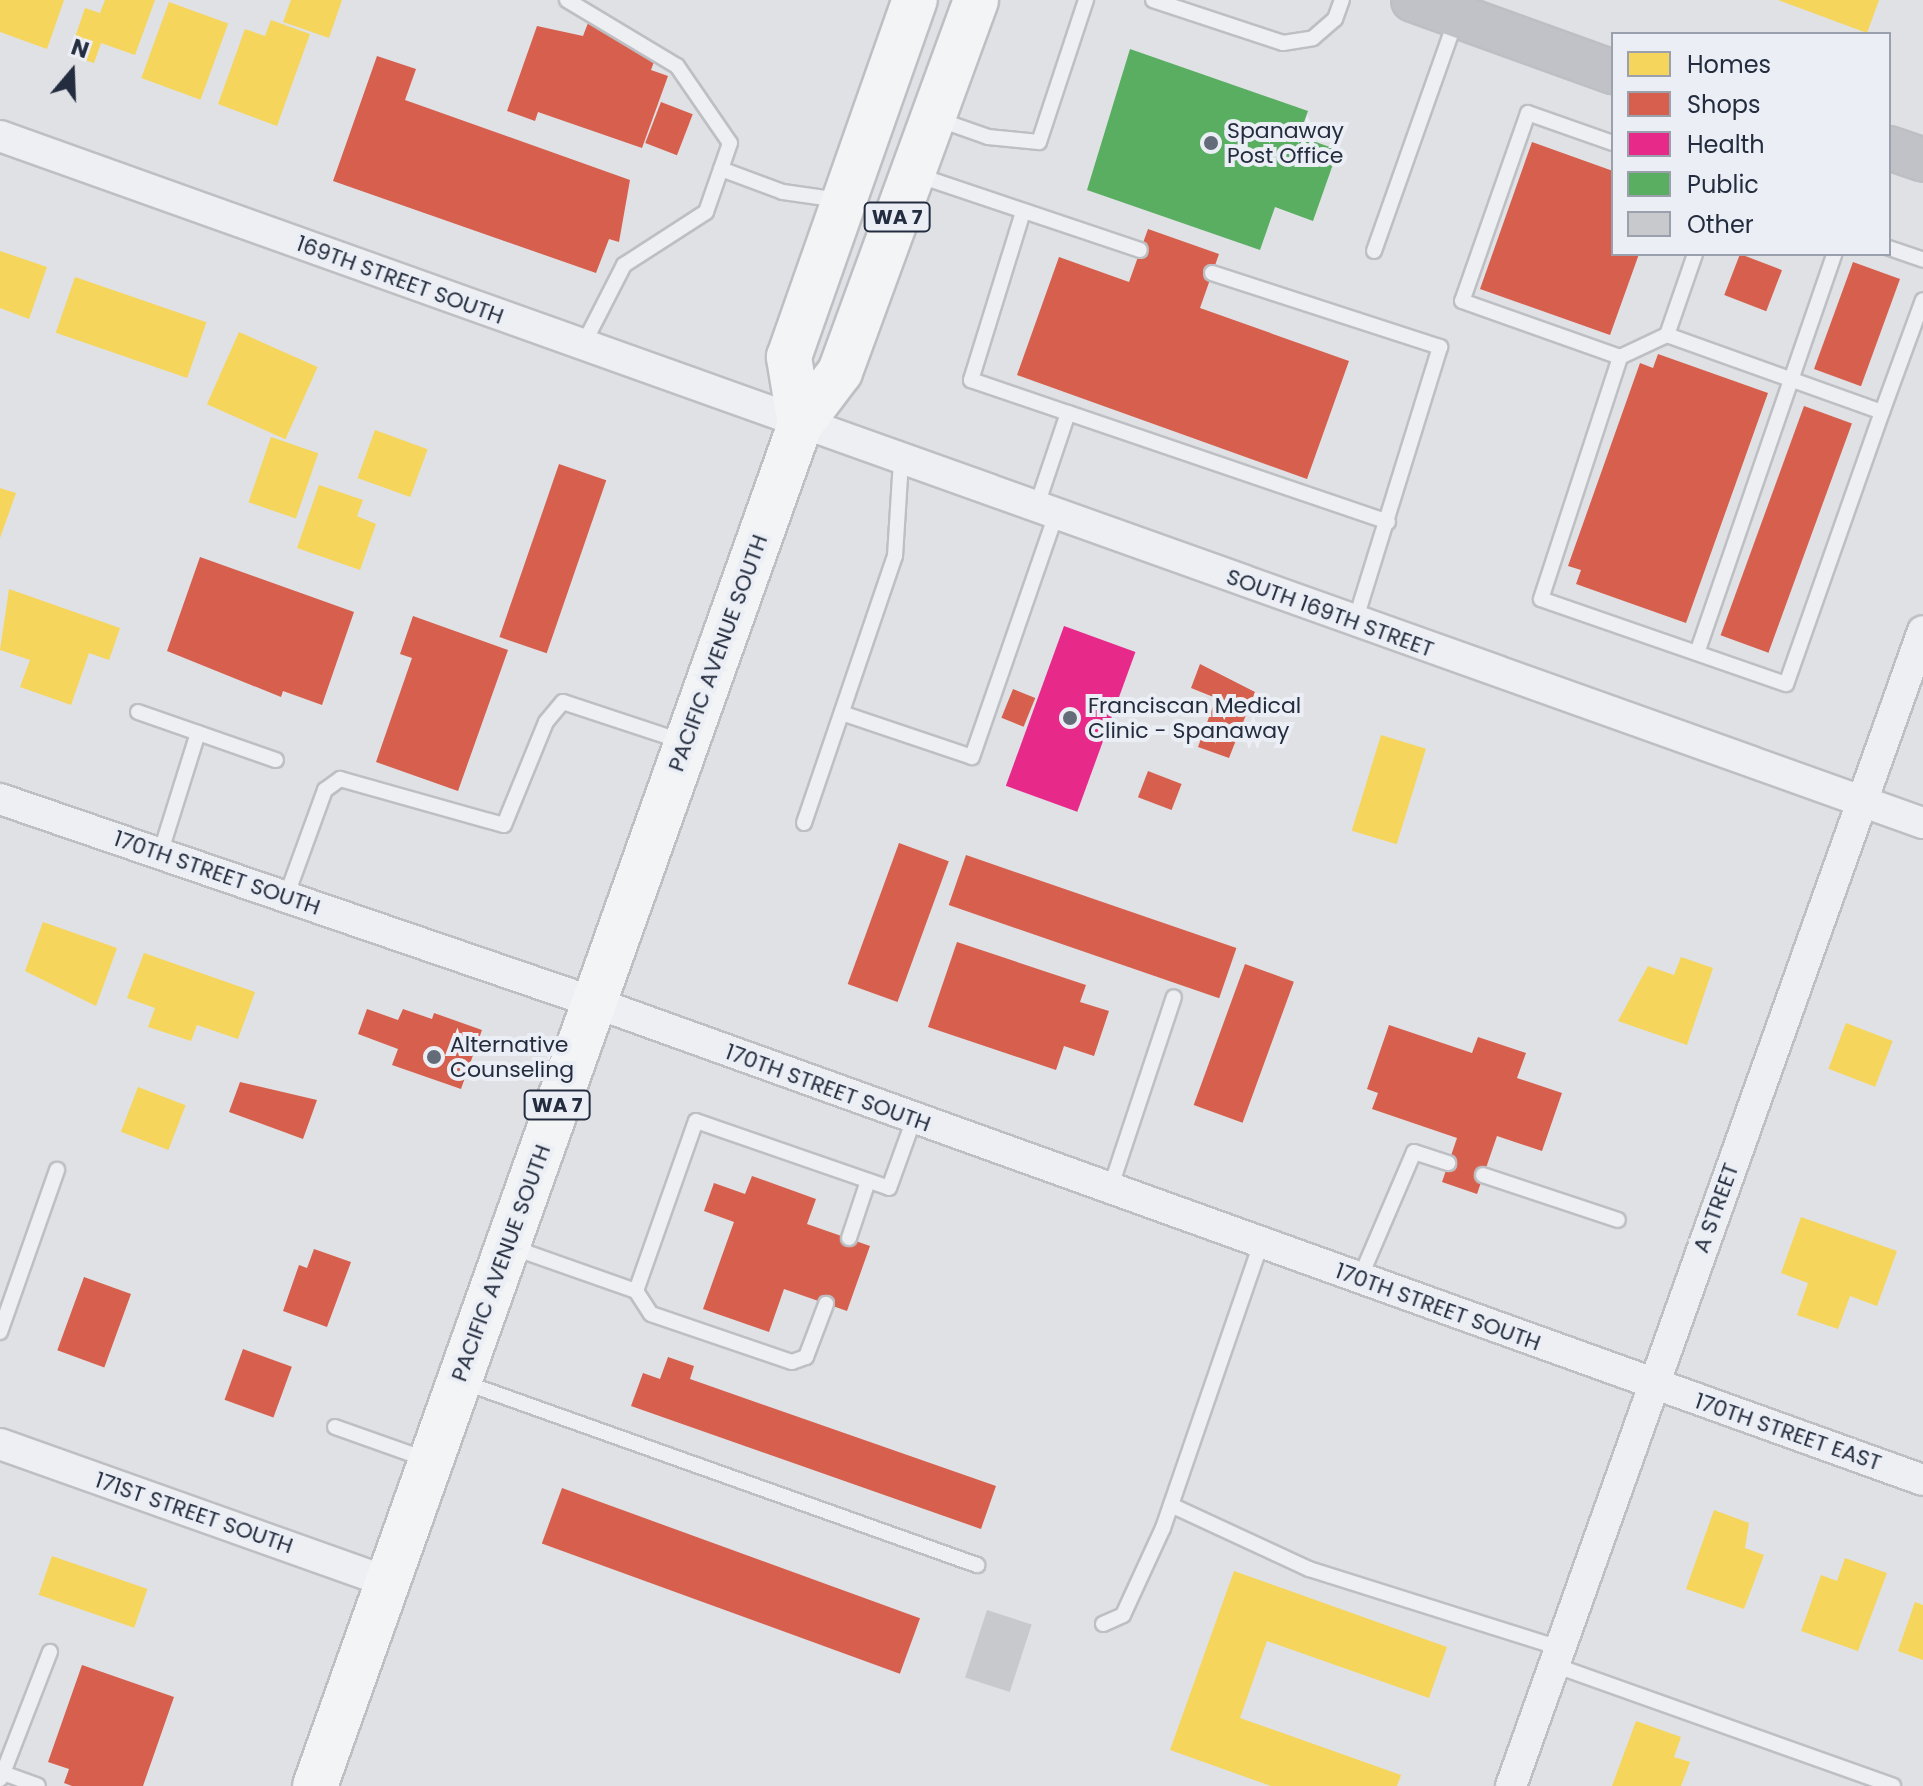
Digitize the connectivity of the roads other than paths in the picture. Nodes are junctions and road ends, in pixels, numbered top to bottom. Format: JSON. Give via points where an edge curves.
{"nodes":[{"id":1,"x":567,"y":0,"type":"edge"},
{"id":2,"x":915,"y":0,"type":"edge"},
{"id":3,"x":976,"y":0,"type":"edge"},
{"id":4,"x":1086,"y":0,"type":"edge"},
{"id":5,"x":1153,"y":0,"type":"edge"},
{"id":6,"x":1342,"y":0,"type":"edge"},
{"id":7,"x":1413,"y":0,"type":"edge"},
{"id":8,"x":1465,"y":8,"type":"edge"},
{"id":9,"x":1611,"y":48,"type":"edge"},
{"id":10,"x":1611,"y":71,"type":"edge"},
{"id":11,"x":933,"y":117,"type":"junction"},
{"id":12,"x":0,"y":136,"type":"edge"},
{"id":13,"x":1611,"y":142,"type":"edge"},
{"id":14,"x":1891,"y":149,"type":"edge"},
{"id":15,"x":1923,"y":160,"type":"edge"},
{"id":16,"x":721,"y":169,"type":"junction"},
{"id":17,"x":1891,"y":171,"type":"edge"},
{"id":18,"x":912,"y":174,"type":"junction"},
{"id":19,"x":1923,"y":182,"type":"edge"},
{"id":20,"x":843,"y":202,"type":"junction"},
{"id":21,"x":1023,"y":212,"type":"junction"},
{"id":22,"x":1891,"y":249,"type":"edge"},
{"id":23,"x":1140,"y":250,"type":"dead end"},
{"id":24,"x":1374,"y":251,"type":"dead end"},
{"id":25,"x":1694,"y":256,"type":"edge"},
{"id":26,"x":1833,"y":256,"type":"edge"},
{"id":27,"x":1923,"y":260,"type":"edge"},
{"id":28,"x":1212,"y":273,"type":"dead end"},
{"id":29,"x":1923,"y":300,"type":"edge"},
{"id":30,"x":1667,"y":335,"type":"junction"},
{"id":31,"x":583,"y":346,"type":"junction"},
{"id":32,"x":1620,"y":357,"type":"junction"},
{"id":33,"x":1792,"y":379,"type":"junction"},
{"id":34,"x":1882,"y":412,"type":"junction"},
{"id":35,"x":1068,"y":413,"type":"junction"},
{"id":36,"x":800,"y":425,"type":"junction"},
{"id":37,"x":901,"y":461,"type":"junction"},
{"id":38,"x":1046,"y":512,"type":"junction"},
{"id":39,"x":1388,"y":522,"type":"junction"},
{"id":40,"x":1355,"y":621,"type":"junction"},
{"id":41,"x":1923,"y":631,"type":"edge"},
{"id":42,"x":1697,"y":653,"type":"junction"},
{"id":43,"x":138,"y":712,"type":"dead end"},
{"id":44,"x":842,"y":713,"type":"junction"},
{"id":45,"x":198,"y":733,"type":"junction"},
{"id":46,"x":686,"y":743,"type":"junction"},
{"id":47,"x":276,"y":760,"type":"dead end"},
{"id":48,"x":0,"y":799,"type":"edge"},
{"id":49,"x":1861,"y":801,"type":"junction"},
{"id":50,"x":804,"y":823,"type":"dead end"},
{"id":51,"x":1923,"y":823,"type":"edge"},
{"id":52,"x":160,"y":854,"type":"junction"},
{"id":53,"x":286,"y":897,"type":"junction"},
{"id":54,"x":1174,"y":997,"type":"dead end"},
{"id":55,"x":593,"y":1002,"type":"junction"},
{"id":56,"x":914,"y":1119,"type":"junction"},
{"id":57,"x":1448,"y":1163,"type":"dead end"},
{"id":58,"x":57,"y":1170,"type":"dead end"},
{"id":59,"x":1483,"y":1175,"type":"dead end"},
{"id":60,"x":868,"y":1181,"type":"junction"},
{"id":61,"x":1110,"y":1189,"type":"junction"},
{"id":62,"x":1618,"y":1220,"type":"dead end"},
{"id":63,"x":849,"y":1238,"type":"dead end"},
{"id":64,"x":1261,"y":1243,"type":"junction"},
{"id":65,"x":507,"y":1246,"type":"junction"},
{"id":66,"x":1360,"y":1278,"type":"junction"},
{"id":67,"x":636,"y":1291,"type":"junction"},
{"id":68,"x":826,"y":1304,"type":"dead end"},
{"id":69,"x":0,"y":1332,"type":"edge"},
{"id":70,"x":459,"y":1380,"type":"junction"},
{"id":71,"x":1654,"y":1385,"type":"junction"},
{"id":72,"x":335,"y":1427,"type":"dead end"},
{"id":73,"x":0,"y":1444,"type":"edge"},
{"id":74,"x":430,"y":1461,"type":"junction"},
{"id":75,"x":1923,"y":1480,"type":"edge"},
{"id":76,"x":1171,"y":1505,"type":"junction"},
{"id":77,"x":977,"y":1565,"type":"dead end"},
{"id":78,"x":388,"y":1582,"type":"junction"},
{"id":79,"x":1103,"y":1624,"type":"dead end"},
{"id":80,"x":50,"y":1652,"type":"dead end"},
{"id":81,"x":1557,"y":1657,"type":"junction"},
{"id":82,"x":2,"y":1776,"type":"edge"},
{"id":83,"x":38,"y":1786,"type":"edge"},
{"id":84,"x":315,"y":1786,"type":"edge"},
{"id":85,"x":1511,"y":1786,"type":"edge"},
{"id":86,"x":1893,"y":1786,"type":"edge"}],
"edges":[{"from":1,"to":16,"type":"lane","via":[[677,66],[730,143]]},
{"from":2,"to":20,"type":"main road","name":"PACIFIC AVENUE SOUTH","number":"WA 7"},
{"from":3,"to":11,"type":"main road","name":"PACIFIC AVENUE SOUTH","number":"WA 7"},
{"from":4,"to":11,"type":"lane","via":[[1039,142],[988,137]]},
{"from":5,"to":6,"type":"lane","via":[[1283,43],[1313,38],[1335,19]]},
{"from":7,"to":8,"type":"street"},
{"from":8,"to":9,"type":"street"},
{"from":8,"to":10,"type":"street"},
{"from":8,"to":24,"type":"lane"},
{"from":11,"to":18,"type":"main road","name":"PACIFIC AVENUE SOUTH","number":"WA 7"},
{"from":12,"to":31,"type":"street","name":"169TH STREET SOUTH"},
{"from":13,"to":32,"type":"lane","via":[[1528,113],[1462,301]]},
{"from":14,"to":15,"type":"street"},
{"from":16,"to":20,"type":"lane"},
{"from":16,"to":31,"type":"lane","via":[[706,212],[624,265]]},
{"from":17,"to":19,"type":"street"},
{"from":18,"to":21,"type":"lane"},
{"from":18,"to":36,"type":"main road","name":"PACIFIC AVENUE SOUTH","number":"WA 7","via":[[840,372]]},
{"from":20,"to":36,"type":"main road","name":"PACIFIC AVENUE SOUTH","number":"WA 7","via":[[789,357]]},
{"from":21,"to":23,"type":"lane"},
{"from":21,"to":35,"type":"lane","via":[[971,380]]},
{"from":22,"to":27,"type":"lane"},
{"from":25,"to":30,"type":"lane"},
{"from":26,"to":33,"type":"lane"},
{"from":28,"to":39,"type":"lane","via":[[1440,347]]},
{"from":29,"to":34,"type":"lane"},
{"from":30,"to":32,"type":"lane"},
{"from":30,"to":33,"type":"lane"},
{"from":31,"to":36,"type":"street","name":"169TH STREET SOUTH"},
{"from":32,"to":42,"type":"lane","via":[[1541,599]]},
{"from":33,"to":34,"type":"lane"},
{"from":33,"to":42,"type":"lane"},
{"from":34,"to":42,"type":"lane","via":[[1786,684]]},
{"from":35,"to":38,"type":"lane"},
{"from":35,"to":39,"type":"lane"},
{"from":36,"to":37,"type":"street","name":"SOUTH 169TH STREET"},
{"from":36,"to":46,"type":"main road","name":"PACIFIC AVENUE SOUTH","number":"WA 7"},
{"from":37,"to":38,"type":"street","name":"SOUTH 169TH STREET"},
{"from":37,"to":44,"type":"lane","via":[[897,538]]},
{"from":38,"to":40,"type":"street","name":"SOUTH 169TH STREET"},
{"from":38,"to":44,"type":"lane","via":[[972,757]]},
{"from":39,"to":40,"type":"lane"},
{"from":40,"to":49,"type":"street","name":"SOUTH 169TH STREET"},
{"from":41,"to":49,"type":"street","name":"A STREET"},
{"from":43,"to":45,"type":"lane"},
{"from":44,"to":50,"type":"lane"},
{"from":45,"to":47,"type":"lane"},
{"from":45,"to":52,"type":"lane"},
{"from":46,"to":53,"type":"lane","via":[[563,702],[546,722],[504,825],[340,779],[325,790]]},
{"from":46,"to":55,"type":"main road","name":"PACIFIC AVENUE SOUTH","number":"WA 7"},
{"from":48,"to":52,"type":"street","name":"170TH STREET SOUTH"},
{"from":49,"to":51,"type":"street","name":"SOUTH 169TH STREET"},
{"from":49,"to":71,"type":"street","name":"A STREET"},
{"from":52,"to":53,"type":"street","name":"170TH STREET SOUTH"},
{"from":53,"to":55,"type":"street","name":"170TH STREET SOUTH"},
{"from":54,"to":61,"type":"lane"},
{"from":55,"to":56,"type":"street","name":"170TH STREET SOUTH"},
{"from":55,"to":65,"type":"main road","name":"PACIFIC AVENUE SOUTH","number":"WA 7"},
{"from":56,"to":60,"type":"lane","via":[[889,1188]]},
{"from":56,"to":61,"type":"street","name":"170TH STREET SOUTH"},
{"from":57,"to":66,"type":"lane","via":[[1414,1152]]},
{"from":58,"to":69,"type":"lane"},
{"from":59,"to":62,"type":"lane"},
{"from":60,"to":63,"type":"lane"},
{"from":60,"to":67,"type":"lane","via":[[696,1121]]},
{"from":61,"to":64,"type":"street","name":"170TH STREET SOUTH"},
{"from":64,"to":66,"type":"street","name":"170TH STREET SOUTH"},
{"from":64,"to":76,"type":"lane"},
{"from":65,"to":67,"type":"lane"},
{"from":65,"to":70,"type":"main road","name":"PACIFIC AVENUE SOUTH","number":"WA 7"},
{"from":66,"to":71,"type":"street","name":"170TH STREET SOUTH"},
{"from":67,"to":68,"type":"lane","via":[[651,1314],[792,1362],[806,1357]]},
{"from":70,"to":74,"type":"main road","name":"PACIFIC AVENUE SOUTH","number":"WA 7"},
{"from":70,"to":77,"type":"lane"},
{"from":71,"to":75,"type":"street","name":"170TH STREET EAST"},
{"from":71,"to":81,"type":"street","name":"A STREET"},
{"from":72,"to":74,"type":"lane"},
{"from":73,"to":78,"type":"street","name":"171ST STREET SOUTH"},
{"from":74,"to":78,"type":"main road","name":"PACIFIC AVENUE SOUTH","number":"WA 7"},
{"from":76,"to":79,"type":"lane","via":[[1123,1615]]},
{"from":76,"to":81,"type":"lane","via":[[1309,1569]]},
{"from":78,"to":84,"type":"main road","name":"PACIFIC AVENUE SOUTH","number":"WA 7"},
{"from":80,"to":82,"type":"lane"},
{"from":81,"to":85,"type":"street","name":"A STREET"},
{"from":81,"to":86,"type":"lane"},
{"from":82,"to":83,"type":"lane"}]}
